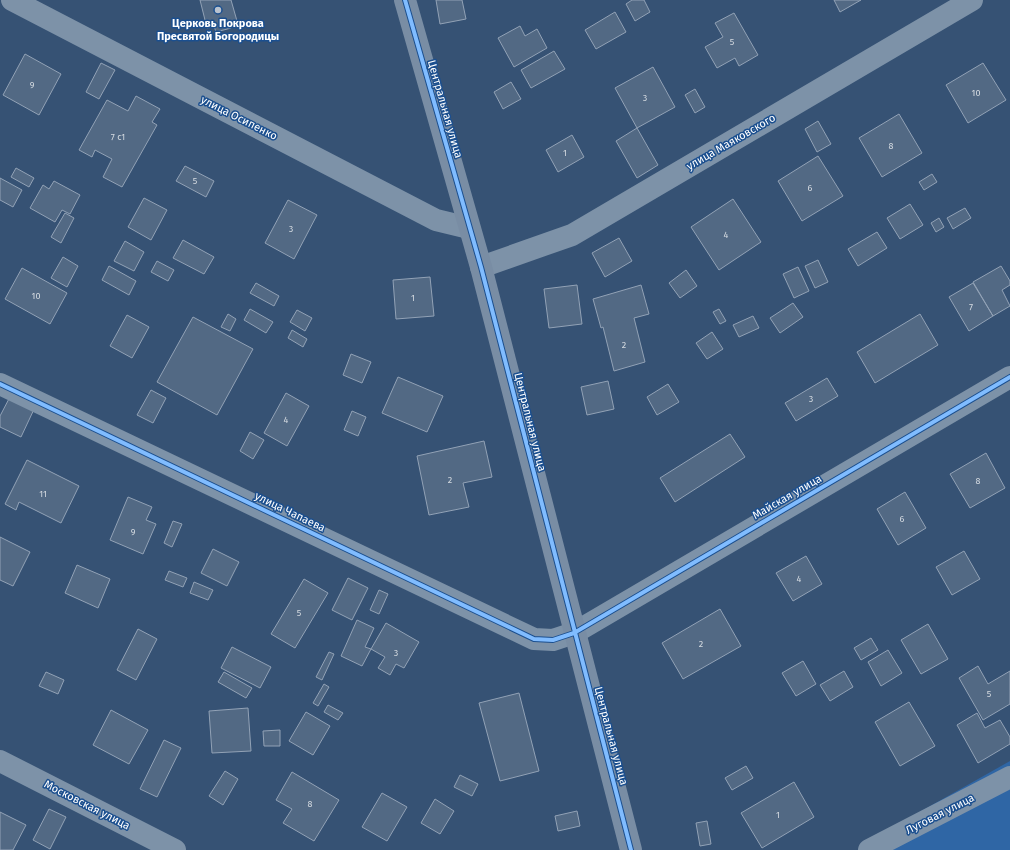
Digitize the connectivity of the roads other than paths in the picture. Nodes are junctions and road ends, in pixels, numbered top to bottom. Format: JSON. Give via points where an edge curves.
{"nodes":[{"id":1,"x":12,"y":0,"type":"edge"},
{"id":2,"x":405,"y":0,"type":"edge"},
{"id":3,"x":972,"y":0,"type":"edge"},
{"id":4,"x":469,"y":228,"type":"junction"},
{"id":5,"x":481,"y":267,"type":"junction"},
{"id":6,"x":1010,"y":377,"type":"edge"},
{"id":7,"x":0,"y":384,"type":"edge"},
{"id":8,"x":574,"y":632,"type":"junction"},
{"id":9,"x":0,"y":761,"type":"edge"},
{"id":10,"x":1010,"y":777,"type":"edge"},
{"id":11,"x":174,"y":850,"type":"edge"},
{"id":12,"x":631,"y":850,"type":"edge"},
{"id":13,"x":869,"y":850,"type":"edge"}],
"edges":[{"from":1,"to":4,"type":"street","name":"улица Осипенко","via":[[436,220]]},
{"from":2,"to":4,"type":"street","name":"Центральная улица"},
{"from":3,"to":5,"type":"street","name":"улица Маяковского","via":[[572,235]]},
{"from":4,"to":5,"type":"street","name":"Центральная улица"},
{"from":5,"to":8,"type":"street","name":"Центральная улица"},
{"from":6,"to":8,"type":"street","name":"Майская улица"},
{"from":7,"to":8,"type":"street","name":"улица Чапаева","via":[[534,639],[553,640]]},
{"from":8,"to":12,"type":"street","name":"Центральная улица"},
{"from":9,"to":11,"type":"street","name":"Московская улица"},
{"from":10,"to":13,"type":"street","name":"Луговая улица"}]}
